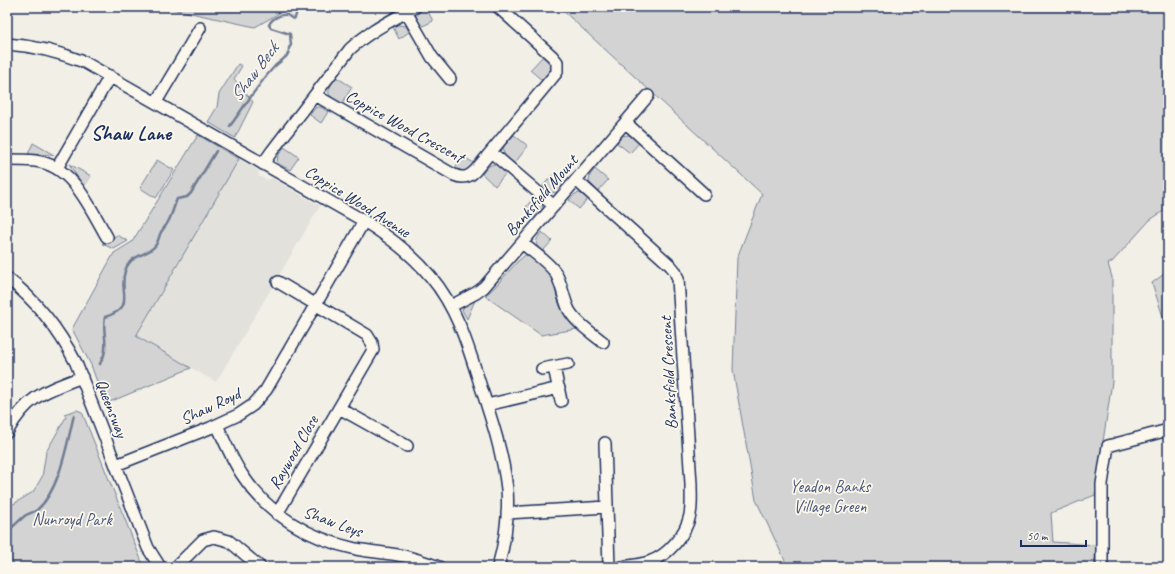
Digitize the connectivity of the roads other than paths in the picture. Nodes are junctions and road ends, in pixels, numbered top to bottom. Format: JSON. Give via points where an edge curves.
{"nodes":[{"id":1,"x":498,"y":7,"type":"edge"},
{"id":2,"x":411,"y":10,"type":"edge"},
{"id":3,"x":200,"y":28,"type":"dead end"},
{"id":4,"x":7,"y":44,"type":"edge"},
{"id":5,"x":110,"y":76,"type":"junction"},
{"id":6,"x":450,"y":79,"type":"dead end"},
{"id":7,"x":315,"y":95,"type":"junction"},
{"id":8,"x":648,"y":96,"type":"dead end"},
{"id":9,"x":156,"y":102,"type":"junction"},
{"id":10,"x":626,"y":122,"type":"junction"},
{"id":11,"x":491,"y":152,"type":"junction"},
{"id":12,"x":7,"y":160,"type":"edge"},
{"id":13,"x":263,"y":164,"type":"junction"},
{"id":14,"x":57,"y":168,"type":"junction"},
{"id":15,"x":576,"y":180,"type":"junction"},
{"id":16,"x":704,"y":194,"type":"dead end"},
{"id":17,"x":554,"y":206,"type":"junction"},
{"id":18,"x":364,"y":221,"type":"junction"},
{"id":19,"x":107,"y":237,"type":"dead end"},
{"id":20,"x":522,"y":243,"type":"junction"},
{"id":21,"x":7,"y":278,"type":"edge"},
{"id":22,"x":278,"y":282,"type":"dead end"},
{"id":23,"x":316,"y":304,"type":"junction"},
{"id":24,"x":451,"y":306,"type":"junction"},
{"id":25,"x":603,"y":342,"type":"dead end"},
{"id":26,"x":568,"y":364,"type":"dead end"},
{"id":27,"x":554,"y":367,"type":"junction"},
{"id":28,"x":542,"y":369,"type":"dead end"},
{"id":29,"x":82,"y":377,"type":"junction"},
{"id":30,"x":558,"y":388,"type":"junction"},
{"id":31,"x":561,"y":401,"type":"dead end"},
{"id":32,"x":487,"y":405,"type":"junction"},
{"id":33,"x":339,"y":408,"type":"junction"},
{"id":34,"x":217,"y":425,"type":"junction"},
{"id":35,"x":8,"y":426,"type":"edge"},
{"id":36,"x":1168,"y":430,"type":"edge"},
{"id":37,"x":605,"y":443,"type":"dead end"},
{"id":38,"x":407,"y":446,"type":"dead end"},
{"id":39,"x":116,"y":465,"type":"junction"},
{"id":40,"x":607,"y":507,"type":"junction"},
{"id":41,"x":507,"y":513,"type":"junction"},
{"id":42,"x":277,"y":514,"type":"junction"},
{"id":43,"x":160,"y":567,"type":"edge"},
{"id":44,"x":176,"y":567,"type":"edge"},
{"id":45,"x":260,"y":567,"type":"edge"},
{"id":46,"x":439,"y":567,"type":"edge"},
{"id":47,"x":498,"y":567,"type":"edge"},
{"id":48,"x":609,"y":567,"type":"edge"},
{"id":49,"x":621,"y":567,"type":"edge"},
{"id":50,"x":1102,"y":567,"type":"edge"}],
"edges":[{"from":1,"to":11,"type":"street","name":"Coppice Wood Crescent","via":[[552,56],[558,66],[555,75]]},
{"from":2,"to":6,"type":"street","name":"Coppice Wood Crescent","via":[[432,57]]},
{"from":2,"to":7,"type":"street","name":"Coppice Wood Crescent","via":[[359,40]]},
{"from":3,"to":9,"type":"street"},
{"from":4,"to":5,"type":"street","name":"Coppice Wood Avenue","via":[[64,54]]},
{"from":5,"to":9,"type":"street","name":"Coppice Wood Avenue"},
{"from":5,"to":14,"type":"street"},
{"from":7,"to":11,"type":"street","name":"Coppice Wood Crescent","via":[[458,177],[472,174]]},
{"from":7,"to":13,"type":"street","name":"Coppice Wood Crescent"},
{"from":8,"to":10,"type":"street","name":"Banksfield Mount"},
{"from":9,"to":13,"type":"street","name":"Coppice Wood Avenue"},
{"from":10,"to":15,"type":"street","name":"Banksfield Mount"},
{"from":10,"to":16,"type":"street"},
{"from":11,"to":17,"type":"street"},
{"from":12,"to":14,"type":"street","via":[[36,161]]},
{"from":13,"to":18,"type":"street","name":"Coppice Wood Avenue"},
{"from":14,"to":19,"type":"street","via":[[77,187]]},
{"from":15,"to":17,"type":"street","name":"Banksfield Mount"},
{"from":15,"to":49,"type":"street","name":"Banksfield Crescent","via":[[671,266],[678,279],[691,484],[690,515],[676,542],[663,555],[649,562]]},
{"from":17,"to":20,"type":"street","name":"Banksfield Mount"},
{"from":18,"to":23,"type":"street","name":"Shaw Royd"},
{"from":18,"to":24,"type":"street","name":"Coppice Wood Avenue","via":[[414,257]]},
{"from":20,"to":24,"type":"street","name":"Banksfield Mount","via":[[484,286]]},
{"from":20,"to":25,"type":"street","via":[[556,274],[565,301],[575,319]]},
{"from":21,"to":29,"type":"street","name":"Queensway","via":[[30,298],[55,327]]},
{"from":22,"to":23,"type":"street"},
{"from":23,"to":33,"type":"street","name":"Raywood Close","via":[[366,335],[372,343],[373,350]]},
{"from":23,"to":34,"type":"street","name":"Shaw Royd","via":[[259,400]]},
{"from":24,"to":32,"type":"street","name":"Coppice Wood Avenue"},
{"from":26,"to":27,"type":"street"},
{"from":27,"to":28,"type":"street"},
{"from":27,"to":30,"type":"street"},
{"from":29,"to":35,"type":"street","via":[[45,391],[25,406]]},
{"from":29,"to":39,"type":"street","name":"Queensway"},
{"from":30,"to":31,"type":"street"},
{"from":30,"to":32,"type":"street"},
{"from":32,"to":41,"type":"street","name":"Coppice Wood Avenue","via":[[504,470]]},
{"from":33,"to":38,"type":"street","name":"Raywood Close"},
{"from":33,"to":42,"type":"street","name":"Raywood Close"},
{"from":34,"to":39,"type":"street","name":"Shaw Royd"},
{"from":34,"to":42,"type":"street","name":"Shaw Leys","via":[[242,476]]},
{"from":36,"to":50,"type":"street","via":[[1108,446],[1102,484]]},
{"from":37,"to":40,"type":"street"},
{"from":39,"to":43,"type":"street","name":"Queensway","via":[[148,548]]},
{"from":40,"to":41,"type":"street"},
{"from":40,"to":48,"type":"street"},
{"from":41,"to":47,"type":"street","name":"Coppice Wood Avenue"},
{"from":42,"to":46,"type":"street","name":"Shaw Leys","via":[[308,533],[334,543],[404,556]]},
{"from":44,"to":45,"type":"street","via":[[203,540],[214,537],[229,542]]}]}
